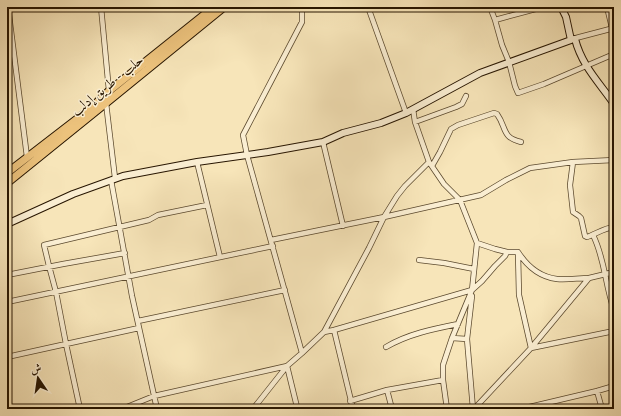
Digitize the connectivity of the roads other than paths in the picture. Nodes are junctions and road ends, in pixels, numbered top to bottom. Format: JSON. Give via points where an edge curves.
{"nodes":[{"id":1,"x":8,"y":7,"type":"edge"},
{"id":2,"x":101,"y":7,"type":"edge"},
{"id":3,"x":214,"y":7,"type":"edge"},
{"id":4,"x":224,"y":7,"type":"edge"},
{"id":5,"x":302,"y":7,"type":"edge"},
{"id":6,"x":368,"y":7,"type":"edge"},
{"id":7,"x":490,"y":7,"type":"edge"},
{"id":8,"x":543,"y":7,"type":"edge"},
{"id":9,"x":561,"y":7,"type":"edge"},
{"id":10,"x":607,"y":7,"type":"edge"},
{"id":11,"x":495,"y":20,"type":"junction"},
{"id":12,"x":613,"y":29,"type":"edge"},
{"id":13,"x":573,"y":39,"type":"junction"},
{"id":14,"x":614,"y":54,"type":"edge"},
{"id":15,"x":509,"y":62,"type":"junction"},
{"id":16,"x":586,"y":66,"type":"junction"},
{"id":17,"x":109,"y":91,"type":"junction"},
{"id":18,"x":466,"y":96,"type":"dead end"},
{"id":19,"x":108,"y":102,"type":"junction"},
{"id":20,"x":614,"y":104,"type":"edge"},
{"id":21,"x":413,"y":109,"type":"junction"},
{"id":22,"x":406,"y":113,"type":"junction"},
{"id":23,"x":415,"y":122,"type":"junction"},
{"id":24,"x":323,"y":142,"type":"junction"},
{"id":25,"x":520,"y":142,"type":"dead end"},
{"id":26,"x":247,"y":155,"type":"junction"},
{"id":27,"x":27,"y":157,"type":"junction"},
{"id":28,"x":614,"y":160,"type":"edge"},
{"id":29,"x":197,"y":162,"type":"junction"},
{"id":30,"x":573,"y":162,"type":"junction"},
{"id":31,"x":430,"y":164,"type":"junction"},
{"id":32,"x":7,"y":173,"type":"edge"},
{"id":33,"x":113,"y":179,"type":"junction"},
{"id":34,"x":7,"y":183,"type":"edge"},
{"id":35,"x":460,"y":200,"type":"junction"},
{"id":36,"x":207,"y":205,"type":"junction"},
{"id":37,"x":384,"y":218,"type":"junction"},
{"id":38,"x":7,"y":224,"type":"edge"},
{"id":39,"x":343,"y":226,"type":"junction"},
{"id":40,"x":120,"y":227,"type":"junction"},
{"id":41,"x":614,"y":227,"type":"edge"},
{"id":42,"x":593,"y":235,"type":"junction"},
{"id":43,"x":271,"y":240,"type":"junction"},
{"id":44,"x":477,"y":243,"type":"junction"},
{"id":45,"x":273,"y":246,"type":"junction"},
{"id":46,"x":507,"y":252,"type":"junction"},
{"id":47,"x":518,"y":252,"type":"junction"},
{"id":48,"x":125,"y":253,"type":"junction"},
{"id":49,"x":220,"y":257,"type":"junction"},
{"id":50,"x":419,"y":260,"type":"dead end"},
{"id":51,"x":49,"y":266,"type":"junction"},
{"id":52,"x":474,"y":268,"type":"junction"},
{"id":53,"x":614,"y":272,"type":"edge"},
{"id":54,"x":606,"y":274,"type":"junction"},
{"id":55,"x":7,"y":275,"type":"edge"},
{"id":56,"x":129,"y":276,"type":"junction"},
{"id":57,"x":589,"y":278,"type":"junction"},
{"id":58,"x":285,"y":290,"type":"junction"},
{"id":59,"x":472,"y":290,"type":"junction"},
{"id":60,"x":56,"y":292,"type":"junction"},
{"id":61,"x":612,"y":299,"type":"edge"},
{"id":62,"x":7,"y":302,"type":"edge"},
{"id":63,"x":614,"y":310,"type":"edge"},
{"id":64,"x":138,"y":321,"type":"junction"},
{"id":65,"x":458,"y":324,"type":"junction"},
{"id":66,"x":139,"y":328,"type":"junction"},
{"id":67,"x":334,"y":330,"type":"junction"},
{"id":68,"x":614,"y":331,"type":"edge"},
{"id":69,"x":324,"y":332,"type":"junction"},
{"id":70,"x":452,"y":338,"type":"junction"},
{"id":71,"x":467,"y":339,"type":"junction"},
{"id":72,"x":66,"y":344,"type":"junction"},
{"id":73,"x":386,"y":347,"type":"dead end"},
{"id":74,"x":530,"y":348,"type":"junction"},
{"id":75,"x":302,"y":353,"type":"junction"},
{"id":76,"x":7,"y":358,"type":"edge"},
{"id":77,"x":286,"y":366,"type":"junction"},
{"id":78,"x":443,"y":380,"type":"junction"},
{"id":79,"x":614,"y":386,"type":"edge"},
{"id":80,"x":387,"y":390,"type":"junction"},
{"id":81,"x":597,"y":391,"type":"junction"},
{"id":82,"x":154,"y":396,"type":"junction"},
{"id":83,"x":350,"y":401,"type":"junction"},
{"id":84,"x":531,"y":408,"type":"edge"},
{"id":85,"x":80,"y":409,"type":"edge"},
{"id":86,"x":122,"y":409,"type":"edge"},
{"id":87,"x":157,"y":409,"type":"edge"},
{"id":88,"x":253,"y":409,"type":"edge"},
{"id":89,"x":296,"y":409,"type":"edge"},
{"id":90,"x":353,"y":409,"type":"edge"},
{"id":91,"x":392,"y":409,"type":"edge"},
{"id":92,"x":446,"y":409,"type":"edge"},
{"id":93,"x":473,"y":409,"type":"edge"},
{"id":94,"x":521,"y":409,"type":"edge"},
{"id":95,"x":602,"y":409,"type":"edge"}],
"edges":[{"from":1,"to":27,"type":"street"},
{"from":2,"to":17,"type":"street"},
{"from":3,"to":17,"type":"main road","name":"حلب - طريق إدلب"},
{"from":4,"to":19,"type":"main road","name":"حلب - طريق إدلب"},
{"from":5,"to":26,"type":"street","via":[[302,22],[243,135]]},
{"from":6,"to":22,"type":"street"},
{"from":7,"to":11,"type":"street"},
{"from":8,"to":11,"type":"street"},
{"from":9,"to":13,"type":"street"},
{"from":10,"to":12,"type":"street"},
{"from":11,"to":15,"type":"street"},
{"from":12,"to":13,"type":"street"},
{"from":13,"to":15,"type":"street"},
{"from":13,"to":16,"type":"street"},
{"from":14,"to":16,"type":"street"},
{"from":15,"to":16,"type":"street","via":[[518,93]]},
{"from":15,"to":21,"type":"street","via":[[480,73]]},
{"from":16,"to":20,"type":"street"},
{"from":17,"to":19,"type":"street"},
{"from":17,"to":27,"type":"main road","name":"حلب - طريق إدلب"},
{"from":18,"to":23,"type":"street","via":[[462,104]]},
{"from":19,"to":33,"type":"street"},
{"from":19,"to":34,"type":"main road","name":"حلب - طريق إدلب"},
{"from":21,"to":22,"type":"street"},
{"from":21,"to":23,"type":"street"},
{"from":22,"to":24,"type":"street"},
{"from":23,"to":31,"type":"street"},
{"from":24,"to":26,"type":"street"},
{"from":24,"to":39,"type":"street"},
{"from":25,"to":31,"type":"street","via":[[509,138],[501,118],[494,113],[451,129],[440,152]]},
{"from":26,"to":29,"type":"street"},
{"from":26,"to":43,"type":"street"},
{"from":27,"to":32,"type":"main road","name":"حلب - طريق إدلب"},
{"from":28,"to":30,"type":"street"},
{"from":29,"to":33,"type":"street"},
{"from":29,"to":36,"type":"street"},
{"from":30,"to":35,"type":"street","via":[[530,168],[482,196]]},
{"from":30,"to":42,"type":"street","via":[[570,186],[573,212],[581,218],[585,236]]},
{"from":31,"to":35,"type":"street","via":[[444,184]]},
{"from":31,"to":37,"type":"street","via":[[405,186]]},
{"from":33,"to":38,"type":"street"},
{"from":33,"to":40,"type":"street"},
{"from":35,"to":37,"type":"street"},
{"from":35,"to":44,"type":"street"},
{"from":36,"to":40,"type":"street","via":[[158,215],[149,220]]},
{"from":36,"to":49,"type":"street"},
{"from":37,"to":39,"type":"street"},
{"from":37,"to":69,"type":"street"},
{"from":39,"to":43,"type":"street"},
{"from":40,"to":48,"type":"street"},
{"from":40,"to":51,"type":"street","via":[[44,245]]},
{"from":41,"to":42,"type":"street"},
{"from":42,"to":54,"type":"street"},
{"from":43,"to":45,"type":"street"},
{"from":44,"to":46,"type":"street"},
{"from":44,"to":52,"type":"street"},
{"from":45,"to":49,"type":"street"},
{"from":45,"to":58,"type":"street"},
{"from":46,"to":47,"type":"street"},
{"from":46,"to":59,"type":"street"},
{"from":47,"to":57,"type":"street","via":[[529,266],[542,275],[558,279]]},
{"from":47,"to":74,"type":"street","via":[[519,295]]},
{"from":48,"to":51,"type":"street"},
{"from":48,"to":56,"type":"street"},
{"from":49,"to":56,"type":"street"},
{"from":50,"to":52,"type":"street"},
{"from":51,"to":55,"type":"street"},
{"from":51,"to":60,"type":"street"},
{"from":52,"to":59,"type":"street"},
{"from":53,"to":54,"type":"street"},
{"from":54,"to":57,"type":"street"},
{"from":54,"to":61,"type":"street"},
{"from":56,"to":60,"type":"street"},
{"from":56,"to":64,"type":"street"},
{"from":57,"to":74,"type":"street"},
{"from":58,"to":64,"type":"street"},
{"from":58,"to":75,"type":"street"},
{"from":59,"to":65,"type":"street"},
{"from":59,"to":67,"type":"street"},
{"from":59,"to":71,"type":"street"},
{"from":60,"to":62,"type":"street"},
{"from":60,"to":72,"type":"street"},
{"from":61,"to":63,"type":"street"},
{"from":64,"to":66,"type":"street"},
{"from":65,"to":70,"type":"street"},
{"from":65,"to":73,"type":"street","via":[[432,329],[398,340]]},
{"from":66,"to":72,"type":"street"},
{"from":66,"to":82,"type":"street"},
{"from":67,"to":69,"type":"street"},
{"from":67,"to":83,"type":"street"},
{"from":68,"to":74,"type":"street"},
{"from":69,"to":75,"type":"street"},
{"from":70,"to":71,"type":"street"},
{"from":70,"to":78,"type":"street","via":[[443,365]]},
{"from":71,"to":93,"type":"street"},
{"from":72,"to":76,"type":"street"},
{"from":72,"to":85,"type":"street"},
{"from":74,"to":93,"type":"street"},
{"from":75,"to":77,"type":"street"},
{"from":77,"to":82,"type":"street"},
{"from":77,"to":88,"type":"street"},
{"from":77,"to":89,"type":"street"},
{"from":78,"to":80,"type":"street"},
{"from":78,"to":92,"type":"street"},
{"from":79,"to":81,"type":"street"},
{"from":80,"to":83,"type":"street"},
{"from":80,"to":91,"type":"street"},
{"from":81,"to":84,"type":"street"},
{"from":81,"to":95,"type":"street"},
{"from":82,"to":86,"type":"street"},
{"from":82,"to":87,"type":"street"},
{"from":83,"to":90,"type":"street"},
{"from":84,"to":94,"type":"street"}]}
